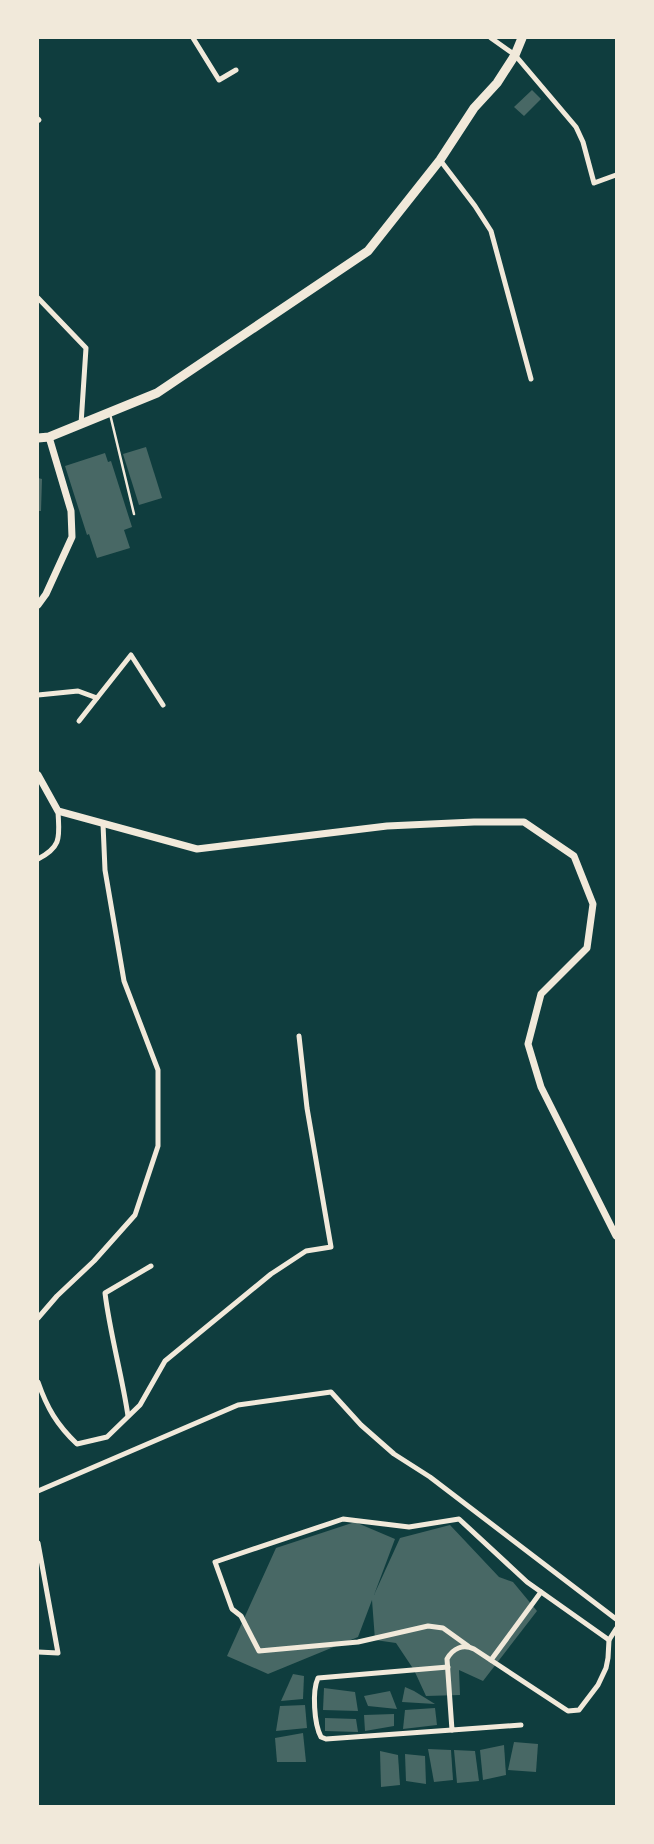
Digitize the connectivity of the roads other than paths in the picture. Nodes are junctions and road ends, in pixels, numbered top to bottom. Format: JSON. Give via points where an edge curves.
{"nodes":[{"id":1,"x":193,"y":38,"type":"edge"},
{"id":2,"x":491,"y":38,"type":"edge"},
{"id":3,"x":522,"y":38,"type":"edge"},
{"id":4,"x":515,"y":55,"type":"junction"},
{"id":5,"x":236,"y":70,"type":"dead end"},
{"id":6,"x":440,"y":160,"type":"junction"},
{"id":7,"x":616,"y":175,"type":"edge"},
{"id":8,"x":38,"y":298,"type":"edge"},
{"id":9,"x":531,"y":379,"type":"dead end"},
{"id":10,"x":109,"y":412,"type":"junction"},
{"id":11,"x":81,"y":424,"type":"junction"},
{"id":12,"x":49,"y":436,"type":"junction"},
{"id":13,"x":38,"y":438,"type":"edge"},
{"id":14,"x":134,"y":514,"type":"dead end"},
{"id":15,"x":42,"y":594,"type":"edge"},
{"id":16,"x":38,"y":605,"type":"edge"},
{"id":17,"x":38,"y":695,"type":"edge"},
{"id":18,"x":96,"y":698,"type":"junction"},
{"id":19,"x":163,"y":705,"type":"dead end"},
{"id":20,"x":79,"y":721,"type":"dead end"},
{"id":21,"x":38,"y":775,"type":"edge"},
{"id":22,"x":58,"y":811,"type":"junction"},
{"id":23,"x":103,"y":824,"type":"junction"},
{"id":24,"x":38,"y":859,"type":"edge"},
{"id":25,"x":299,"y":1036,"type":"dead end"},
{"id":26,"x":616,"y":1236,"type":"edge"},
{"id":27,"x":151,"y":1266,"type":"dead end"},
{"id":28,"x":38,"y":1318,"type":"edge"},
{"id":29,"x":38,"y":1382,"type":"edge"},
{"id":30,"x":128,"y":1416,"type":"junction"},
{"id":31,"x":38,"y":1491,"type":"edge"},
{"id":32,"x":38,"y":1544,"type":"edge"},
{"id":33,"x":541,"y":1592,"type":"junction"},
{"id":34,"x":616,"y":1619,"type":"edge"},
{"id":35,"x":616,"y":1630,"type":"edge"},
{"id":36,"x":609,"y":1640,"type":"junction"},
{"id":37,"x":468,"y":1646,"type":"junction"},
{"id":38,"x":38,"y":1652,"type":"edge"},
{"id":39,"x":491,"y":1660,"type":"junction"},
{"id":40,"x":448,"y":1667,"type":"junction"},
{"id":41,"x":521,"y":1725,"type":"dead end"},
{"id":42,"x":452,"y":1730,"type":"junction"}],
"edges":[{"from":1,"to":5,"type":"street","via":[[219,80]]},
{"from":2,"to":4,"type":"street"},
{"from":3,"to":4,"type":"main road"},
{"from":4,"to":6,"type":"main road","via":[[497,83],[474,108]]},
{"from":4,"to":7,"type":"street","via":[[576,127],[594,183]]},
{"from":6,"to":9,"type":"street","via":[[491,231]]},
{"from":6,"to":10,"type":"main road","via":[[368,251],[157,392]]},
{"from":8,"to":11,"type":"street","via":[[86,348]]},
{"from":10,"to":11,"type":"main road"},
{"from":10,"to":14,"type":"lane"},
{"from":11,"to":12,"type":"main road"},
{"from":12,"to":13,"type":"main road"},
{"from":12,"to":15,"type":"street","via":[[71,511],[72,537]]},
{"from":15,"to":16,"type":"street"},
{"from":17,"to":18,"type":"street","via":[[78,691]]},
{"from":18,"to":19,"type":"street","via":[[131,655]]},
{"from":18,"to":20,"type":"street"},
{"from":21,"to":22,"type":"street"},
{"from":22,"to":23,"type":"street"},
{"from":22,"to":24,"type":"street","via":[[56,845]]},
{"from":23,"to":26,"type":"street","via":[[197,849],[387,826],[524,822],[574,856],[593,904],[587,948],[541,994],[528,1044],[541,1087]]},
{"from":23,"to":28,"type":"street","via":[[105,870],[124,981],[158,1070],[158,1146],[135,1215]]},
{"from":25,"to":30,"type":"street","via":[[307,1108],[331,1247],[306,1251],[224,1311],[166,1361],[140,1405]]},
{"from":27,"to":30,"type":"street","via":[[105,1293]]},
{"from":29,"to":30,"type":"street","via":[[45,1403],[62,1429],[77,1444],[108,1437]]},
{"from":31,"to":34,"type":"street","via":[[238,1405],[331,1392],[394,1454],[430,1476]]},
{"from":32,"to":38,"type":"street","via":[[58,1654]]},
{"from":33,"to":36,"type":"street"},
{"from":33,"to":37,"type":"street","via":[[459,1519],[409,1527],[343,1520],[215,1562],[232,1609],[241,1616],[259,1652],[358,1642],[428,1626],[443,1628]]},
{"from":33,"to":39,"type":"street"},
{"from":35,"to":36,"type":"street"},
{"from":36,"to":39,"type":"street","via":[[606,1668],[579,1710],[561,1708]]},
{"from":37,"to":39,"type":"street"},
{"from":37,"to":40,"type":"street","via":[[450,1653]]},
{"from":40,"to":42,"type":"street"},
{"from":40,"to":42,"type":"street","via":[[318,1678],[314,1689],[317,1729],[326,1739]]},
{"from":41,"to":42,"type":"street"}]}
